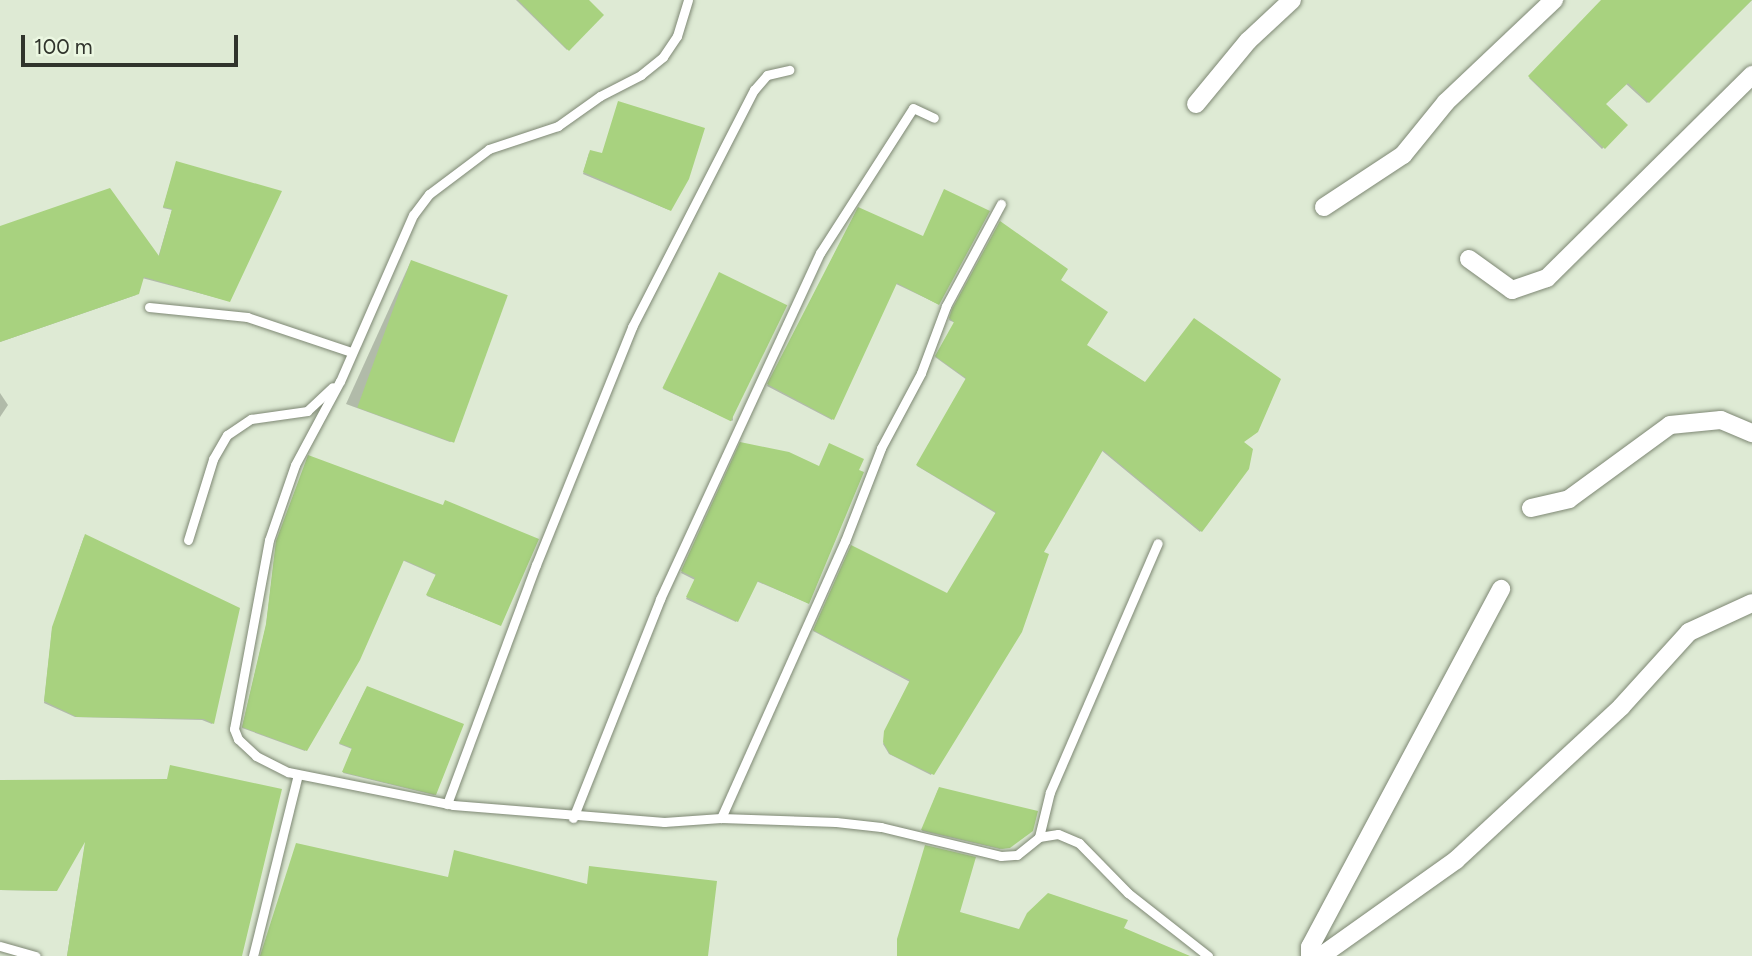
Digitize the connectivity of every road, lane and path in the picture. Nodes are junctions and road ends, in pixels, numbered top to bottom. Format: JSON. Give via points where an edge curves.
{"nodes":[{"id":1,"x":688,"y":0,"type":"edge"},
{"id":2,"x":1292,"y":0,"type":"edge"},
{"id":3,"x":1554,"y":0,"type":"edge"},
{"id":4,"x":789,"y":70,"type":"dead end"},
{"id":5,"x":1752,"y":75,"type":"edge"},
{"id":6,"x":1196,"y":104,"type":"dead end"},
{"id":7,"x":934,"y":118,"type":"dead end"},
{"id":8,"x":1001,"y":204,"type":"dead end"},
{"id":9,"x":1324,"y":207,"type":"dead end"},
{"id":10,"x":1469,"y":259,"type":"dead end"},
{"id":11,"x":149,"y":307,"type":"dead end"},
{"id":12,"x":351,"y":352,"type":"junction"},
{"id":13,"x":340,"y":381,"type":"junction"},
{"id":14,"x":1752,"y":433,"type":"edge"},
{"id":15,"x":1531,"y":508,"type":"dead end"},
{"id":16,"x":188,"y":540,"type":"dead end"},
{"id":17,"x":1158,"y":543,"type":"dead end"},
{"id":18,"x":1501,"y":589,"type":"dead end"},
{"id":19,"x":1752,"y":603,"type":"edge"},
{"id":20,"x":298,"y":774,"type":"junction"},
{"id":21,"x":447,"y":804,"type":"junction"},
{"id":22,"x":573,"y":818,"type":"junction"},
{"id":23,"x":721,"y":818,"type":"junction"},
{"id":24,"x":1039,"y":837,"type":"junction"},
{"id":25,"x":0,"y":946,"type":"edge"},
{"id":26,"x":36,"y":956,"type":"edge"},
{"id":27,"x":254,"y":956,"type":"edge"},
{"id":28,"x":1208,"y":956,"type":"edge"},
{"id":29,"x":1310,"y":956,"type":"edge"},
{"id":30,"x":1321,"y":956,"type":"edge"}],
"edges":[{"from":1,"to":12,"type":"lane","via":[[677,36],[663,57],[640,75],[558,126],[489,149],[429,194],[413,215]]},
{"from":2,"to":6,"type":"street","via":[[1248,41]]},
{"from":3,"to":9,"type":"street","via":[[1446,102],[1403,155]]},
{"from":4,"to":21,"type":"lane","via":[[766,75],[754,90],[632,327]]},
{"from":5,"to":10,"type":"street","via":[[1547,278],[1512,290]]},
{"from":7,"to":22,"type":"lane","via":[[913,108],[820,253],[660,599]]},
{"from":8,"to":23,"type":"lane","via":[[946,306],[921,373],[881,447],[845,541]]},
{"from":11,"to":12,"type":"lane","via":[[247,317]]},
{"from":12,"to":13,"type":"lane"},
{"from":13,"to":16,"type":"lane","via":[[307,411],[251,419],[227,435],[213,459]]},
{"from":13,"to":20,"type":"lane","via":[[295,465],[269,540],[234,729],[256,756]]},
{"from":14,"to":15,"type":"street","via":[[1721,420],[1670,425],[1569,499]]},
{"from":17,"to":24,"type":"lane","via":[[1050,792]]},
{"from":18,"to":29,"type":"street","via":[[1310,947]]},
{"from":19,"to":30,"type":"street","via":[[1689,632],[1621,707],[1456,860]]},
{"from":20,"to":21,"type":"lane"},
{"from":20,"to":27,"type":"lane"},
{"from":21,"to":22,"type":"lane"},
{"from":22,"to":23,"type":"lane","via":[[664,822]]},
{"from":23,"to":24,"type":"lane","via":[[881,827],[1001,856],[1017,855]]},
{"from":24,"to":28,"type":"lane","via":[[1058,834],[1079,843],[1128,893]]},
{"from":25,"to":26,"type":"lane"}]}
